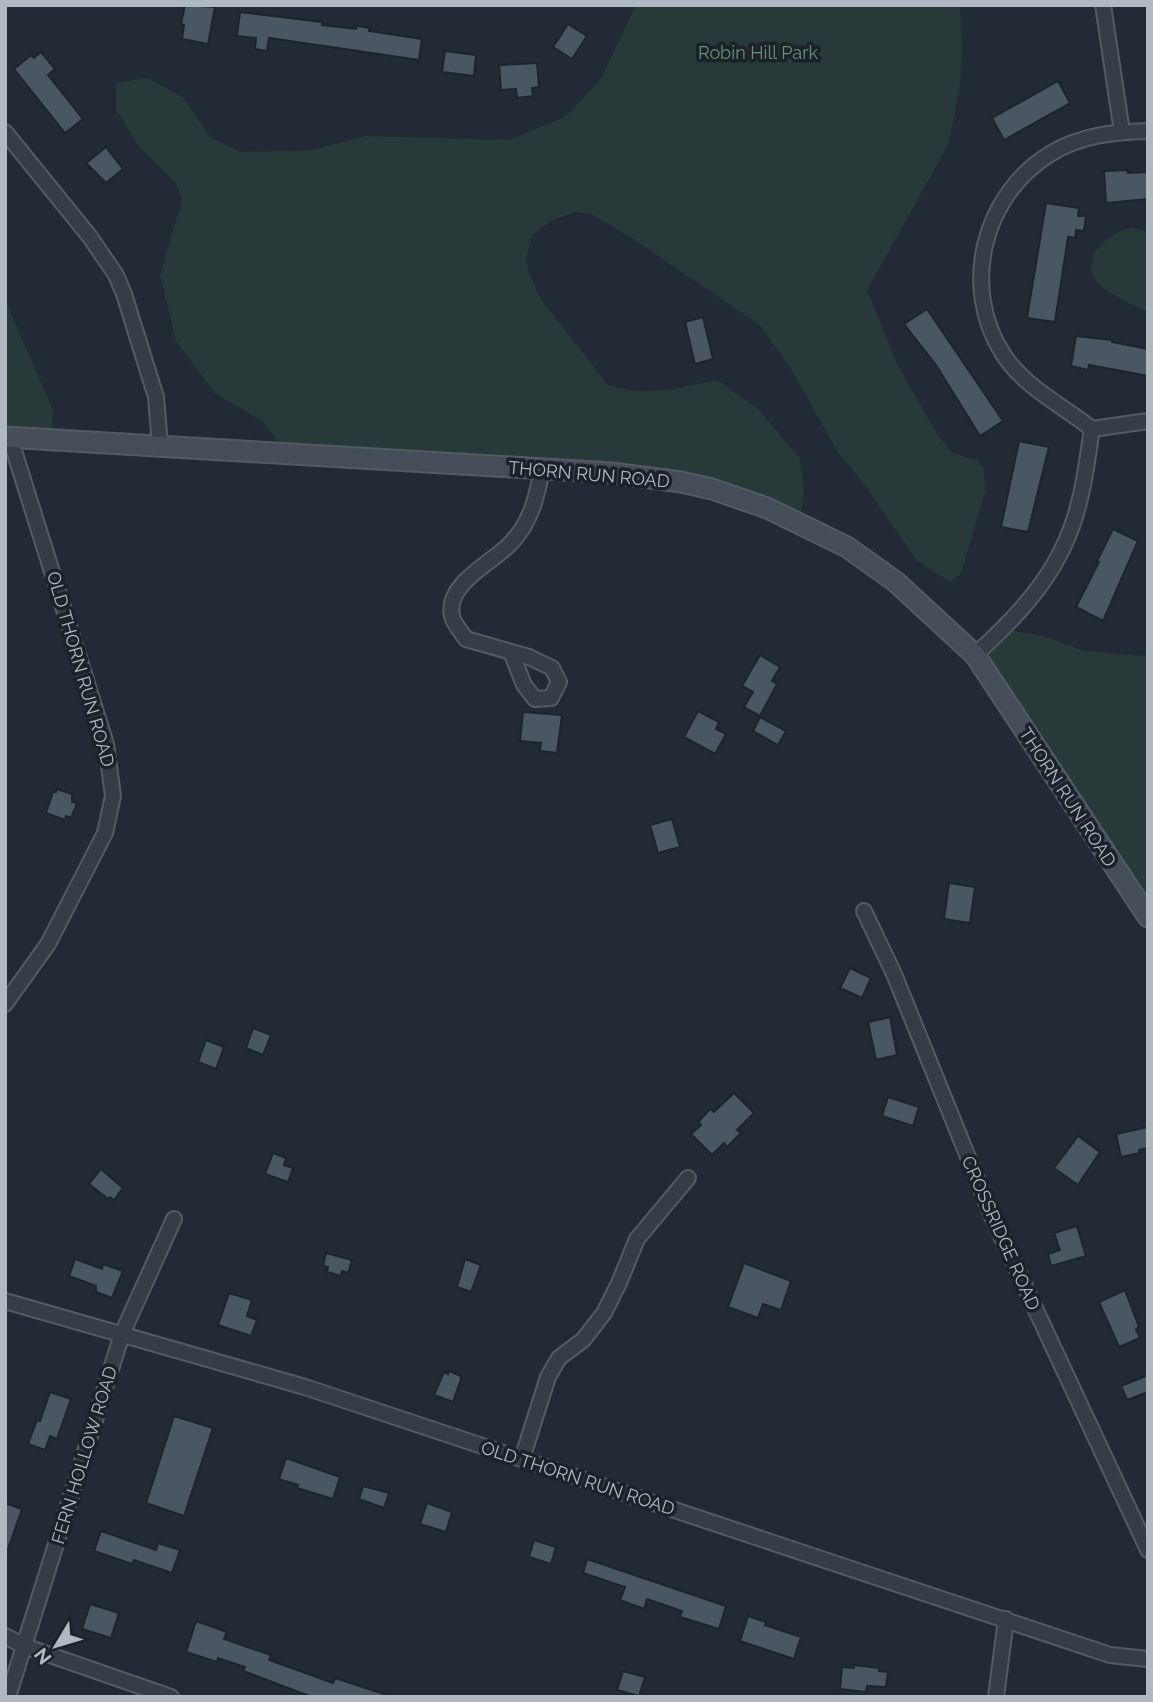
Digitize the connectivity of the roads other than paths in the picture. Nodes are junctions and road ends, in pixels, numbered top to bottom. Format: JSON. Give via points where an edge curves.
{"nodes":[{"id":1,"x":1103,"y":5,"type":"edge"},
{"id":2,"x":1148,"y":131,"type":"edge"},
{"id":3,"x":5,"y":132,"type":"edge"},
{"id":4,"x":1122,"y":132,"type":"junction"},
{"id":5,"x":1148,"y":421,"type":"edge"},
{"id":6,"x":1093,"y":429,"type":"junction"},
{"id":7,"x":8,"y":438,"type":"edge"},
{"id":8,"x":160,"y":446,"type":"junction"},
{"id":9,"x":542,"y":469,"type":"junction"},
{"id":10,"x":511,"y":652,"type":"dead end"},
{"id":11,"x":975,"y":655,"type":"junction"},
{"id":12,"x":864,"y":911,"type":"dead end"},
{"id":13,"x":1148,"y":917,"type":"edge"},
{"id":14,"x":5,"y":1004,"type":"edge"},
{"id":15,"x":688,"y":1178,"type":"dead end"},
{"id":16,"x":174,"y":1219,"type":"dead end"},
{"id":17,"x":5,"y":1301,"type":"edge"},
{"id":18,"x":122,"y":1334,"type":"junction"},
{"id":19,"x":522,"y":1459,"type":"junction"},
{"id":20,"x":1148,"y":1550,"type":"edge"},
{"id":21,"x":1006,"y":1619,"type":"junction"},
{"id":22,"x":5,"y":1636,"type":"edge"},
{"id":23,"x":24,"y":1646,"type":"junction"},
{"id":24,"x":1148,"y":1659,"type":"edge"},
{"id":25,"x":8,"y":1697,"type":"edge"},
{"id":26,"x":171,"y":1697,"type":"edge"},
{"id":27,"x":996,"y":1697,"type":"edge"}],
"edges":[{"from":1,"to":4,"type":"street"},
{"from":2,"to":4,"type":"street"},
{"from":3,"to":8,"type":"street","via":[[116,275],[152,382]]},
{"from":4,"to":6,"type":"street","via":[[1072,143],[1026,173],[994,217],[980,276],[987,317],[1017,372]]},
{"from":5,"to":6,"type":"street"},
{"from":6,"to":11,"type":"street","via":[[1080,498],[1057,559],[1021,612]]},
{"from":7,"to":8,"type":"street","name":"THORN RUN ROAD"},
{"from":7,"to":14,"type":"street","name":"OLD THORN RUN ROAD","via":[[106,744],[113,796],[105,833],[71,903]]},
{"from":8,"to":9,"type":"street","name":"THORN RUN ROAD"},
{"from":9,"to":10,"type":"street","via":[[536,504],[512,543],[475,572],[454,596],[452,616],[466,639]]},
{"from":9,"to":11,"type":"street","name":"THORN RUN ROAD","via":[[681,482],[800,522],[847,547],[896,582]]},
{"from":11,"to":13,"type":"street","name":"THORN RUN ROAD"},
{"from":12,"to":20,"type":"street","name":"CROSSRIDGE ROAD","via":[[991,1214]]},
{"from":15,"to":19,"type":"street","via":[[637,1239],[604,1312],[583,1340],[559,1358],[548,1377]]},
{"from":16,"to":18,"type":"street","name":"FERN HOLLOW ROAD"},
{"from":17,"to":18,"type":"street","name":"OLD THORN RUN ROAD"},
{"from":18,"to":19,"type":"street","name":"OLD THORN RUN ROAD","via":[[305,1387]]},
{"from":18,"to":23,"type":"street","name":"FERN HOLLOW ROAD"},
{"from":19,"to":21,"type":"street","name":"OLD THORN RUN ROAD"},
{"from":21,"to":24,"type":"street","name":"OLD THORN RUN ROAD","via":[[1110,1655]]},
{"from":21,"to":27,"type":"street"},
{"from":22,"to":23,"type":"street"},
{"from":23,"to":25,"type":"street","name":"FERN HOLLOW ROAD"},
{"from":23,"to":26,"type":"street"}]}
